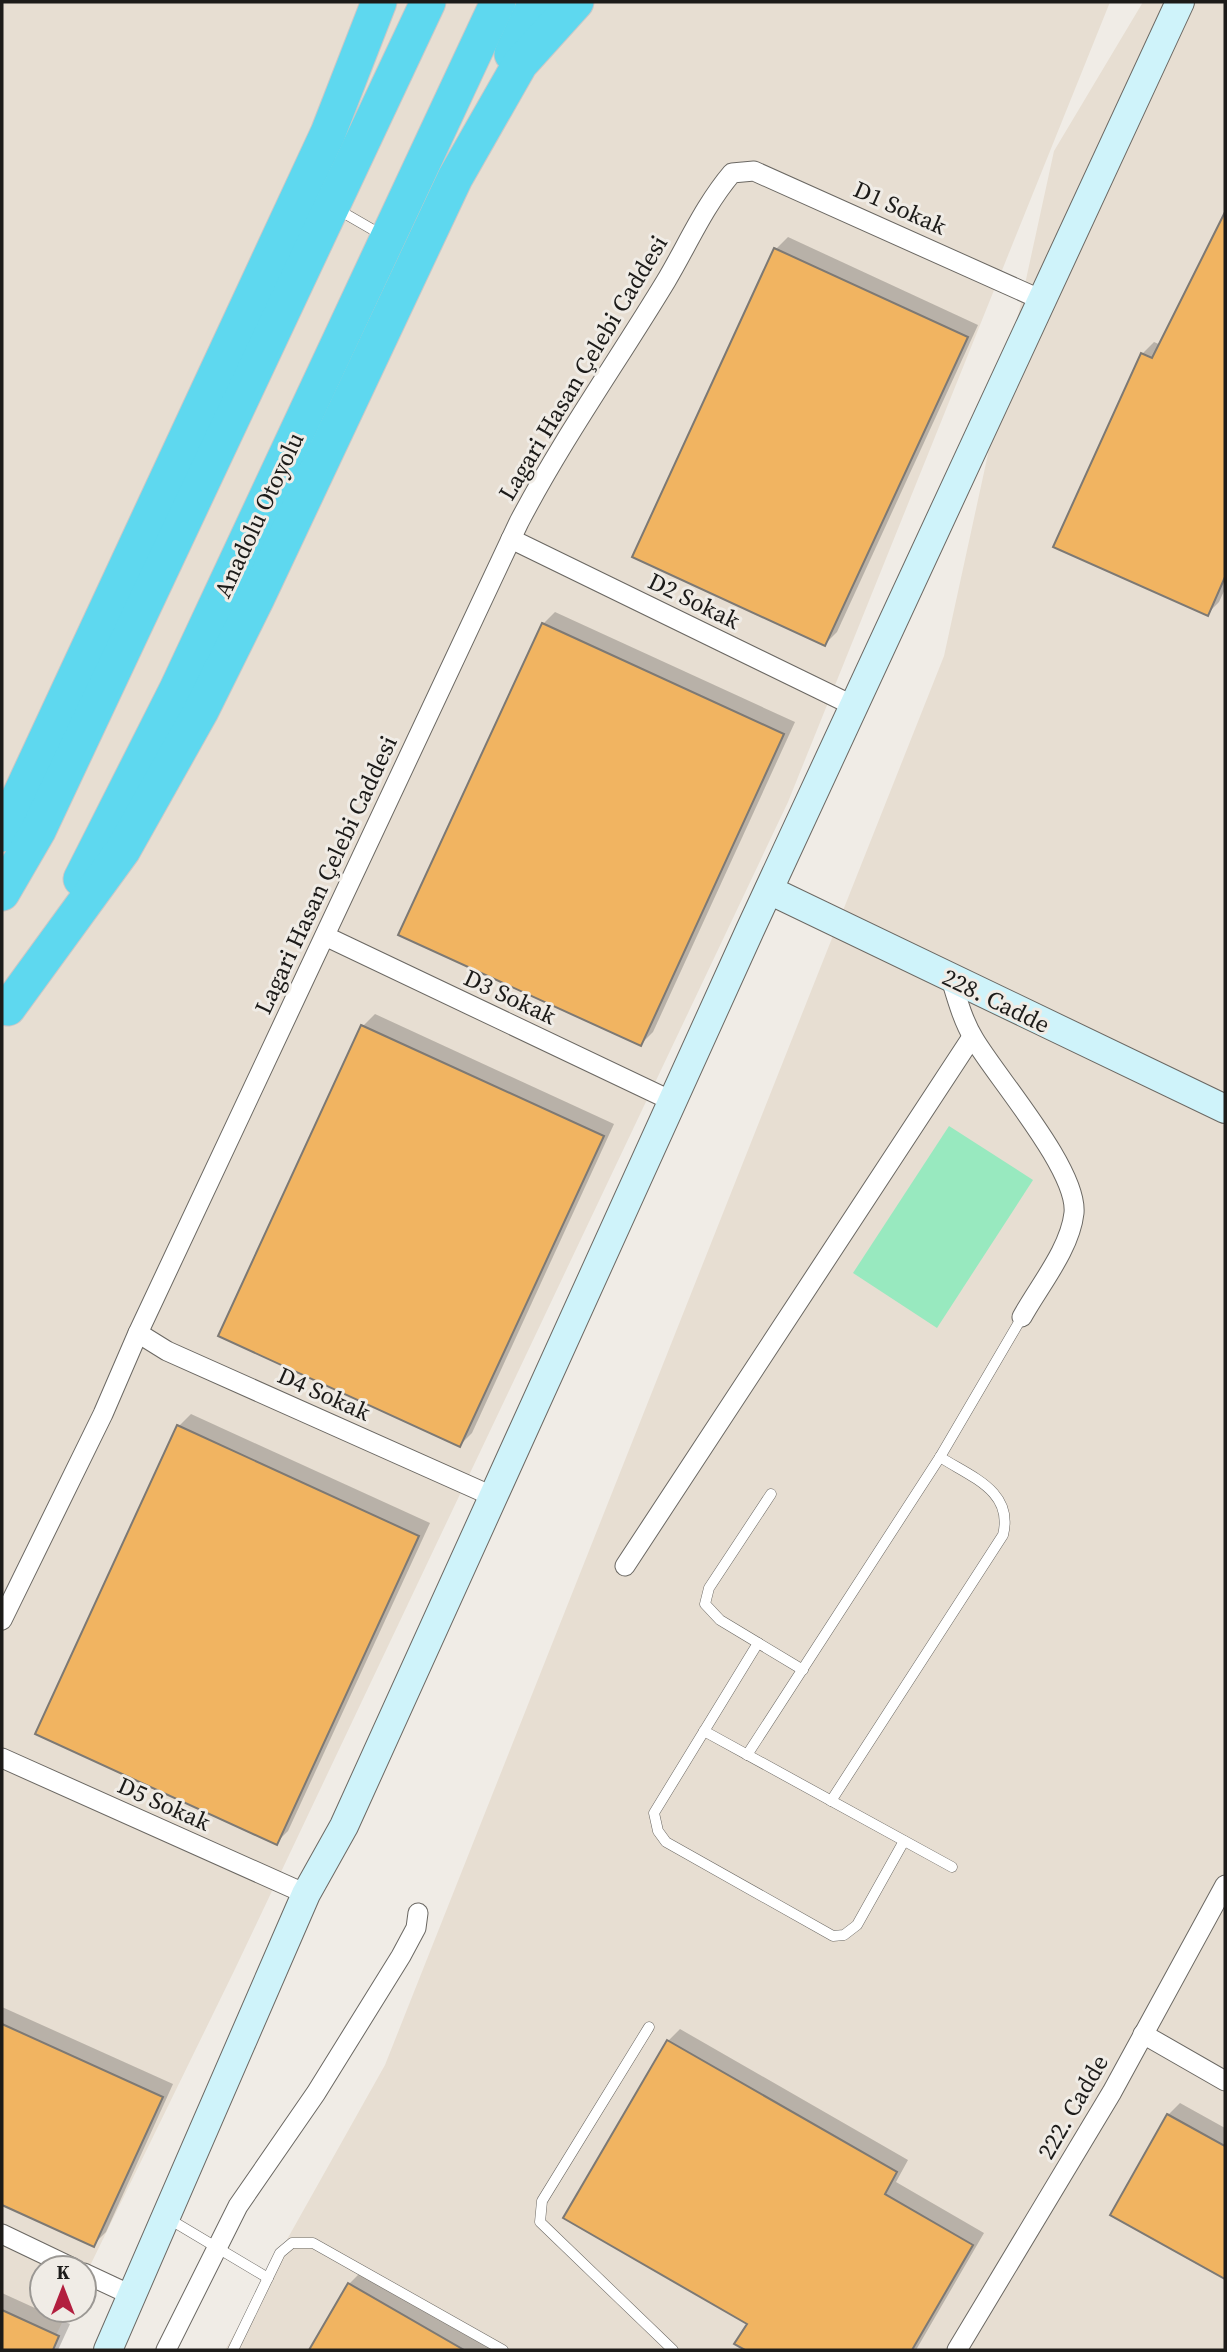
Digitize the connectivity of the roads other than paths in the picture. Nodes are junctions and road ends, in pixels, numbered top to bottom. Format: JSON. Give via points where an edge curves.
{"nodes":[{"id":1,"x":379,"y":2,"type":"edge"},
{"id":2,"x":391,"y":2,"type":"edge"},
{"id":3,"x":428,"y":2,"type":"edge"},
{"id":4,"x":498,"y":2,"type":"edge"},
{"id":5,"x":536,"y":2,"type":"edge"},
{"id":6,"x":576,"y":2,"type":"edge"},
{"id":7,"x":1180,"y":2,"type":"edge"},
{"id":8,"x":328,"y":132,"type":"junction"},
{"id":9,"x":732,"y":173,"type":"joint"},
{"id":10,"x":455,"y":178,"type":"junction"},
{"id":11,"x":334,"y":207,"type":"junction"},
{"id":12,"x":388,"y":239,"type":"junction"},
{"id":13,"x":1044,"y":301,"type":"junction"},
{"id":14,"x":510,"y":539,"type":"junction"},
{"id":15,"x":856,"y":706,"type":"junction"},
{"id":16,"x":2,"y":834,"type":"edge"},
{"id":17,"x":769,"y":890,"type":"junction"},
{"id":18,"x":2,"y":893,"type":"edge"},
{"id":19,"x":325,"y":936,"type":"junction"},
{"id":20,"x":951,"y":979,"type":"junction"},
{"id":21,"x":5,"y":1014,"type":"edge"},
{"id":22,"x":972,"y":1037,"type":"junction"},
{"id":23,"x":674,"y":1102,"type":"junction"},
{"id":24,"x":1225,"y":1109,"type":"edge"},
{"id":25,"x":1022,"y":1317,"type":"joint"},
{"id":26,"x":138,"y":1333,"type":"junction"},
{"id":27,"x":940,"y":1457,"type":"junction"},
{"id":28,"x":771,"y":1494,"type":"dead end"},
{"id":29,"x":492,"y":1496,"type":"junction"},
{"id":30,"x":625,"y":1566,"type":"dead end"},
{"id":31,"x":2,"y":1620,"type":"edge"},
{"id":32,"x":758,"y":1643,"type":"junction"},
{"id":33,"x":803,"y":1670,"type":"junction"},
{"id":34,"x":704,"y":1731,"type":"junction"},
{"id":35,"x":747,"y":1755,"type":"junction"},
{"id":36,"x":2,"y":1758,"type":"edge"},
{"id":37,"x":831,"y":1801,"type":"junction"},
{"id":38,"x":904,"y":1841,"type":"junction"},
{"id":39,"x":951,"y":1867,"type":"dead end"},
{"id":40,"x":1225,"y":1885,"type":"edge"},
{"id":41,"x":306,"y":1894,"type":"junction"},
{"id":42,"x":418,"y":1913,"type":"dead end"},
{"id":43,"x":649,"y":2027,"type":"dead end"},
{"id":44,"x":1143,"y":2034,"type":"junction"},
{"id":45,"x":1225,"y":2081,"type":"edge"},
{"id":46,"x":166,"y":2217,"type":"junction"},
{"id":47,"x":2,"y":2234,"type":"edge"},
{"id":48,"x":218,"y":2246,"type":"junction"},
{"id":49,"x":44,"y":2254,"type":"edge"},
{"id":50,"x":268,"y":2277,"type":"junction"},
{"id":51,"x":98,"y":2280,"type":"edge"},
{"id":52,"x":131,"y":2295,"type":"junction"},
{"id":53,"x":108,"y":2350,"type":"edge"},
{"id":54,"x":166,"y":2350,"type":"edge"},
{"id":55,"x":233,"y":2350,"type":"edge"},
{"id":56,"x":503,"y":2350,"type":"edge"},
{"id":57,"x":673,"y":2350,"type":"edge"},
{"id":58,"x":957,"y":2350,"type":"edge"}],
"edges":[{"from":1,"to":8,"type":"highway"},
{"from":2,"to":8,"type":"highway"},
{"from":3,"to":11,"type":"highway"},
{"from":4,"to":12,"type":"highway","name":"Anadolu Otoyolu"},
{"from":5,"to":10,"type":"highway"},
{"from":6,"to":10,"type":"highway","via":[[520,64]]},
{"from":7,"to":13,"type":"street"},
{"from":8,"to":16,"type":"highway"},
{"from":9,"to":13,"type":"street","name":"D1 Sokak","via":[[754,171]]},
{"from":9,"to":14,"type":"street","name":"Lagari Hasan Çelebi Caddesi","via":[[710,199],[666,280],[575,420]]},
{"from":10,"to":21,"type":"highway","via":[[201,711],[123,850]]},
{"from":11,"to":12,"type":"lane"},
{"from":11,"to":18,"type":"highway","via":[[38,831]]},
{"from":12,"to":21,"type":"highway","name":"Anadolu Otoyolu","via":[[177,689],[85,872]]},
{"from":13,"to":15,"type":"street"},
{"from":14,"to":15,"type":"street","name":"D2 Sokak"},
{"from":14,"to":19,"type":"street","name":"Lagari Hasan Çelebi Caddesi"},
{"from":15,"to":17,"type":"street"},
{"from":17,"to":20,"type":"street","name":"228. Cadde"},
{"from":17,"to":23,"type":"street"},
{"from":19,"to":23,"type":"street","name":"D3 Sokak"},
{"from":19,"to":26,"type":"street","name":"Lagari Hasan Çelebi Caddesi"},
{"from":20,"to":22,"type":"street"},
{"from":20,"to":24,"type":"street","name":"228. Cadde"},
{"from":22,"to":25,"type":"street","via":[[1060,1166],[1074,1203],[1065,1240]]},
{"from":22,"to":30,"type":"street"},
{"from":23,"to":29,"type":"street"},
{"from":25,"to":27,"type":"lane"},
{"from":26,"to":29,"type":"street","name":"D4 Sokak","via":[[167,1351]]},
{"from":26,"to":31,"type":"street","name":"Lagari Hasan Çelebi Caddesi"},
{"from":27,"to":33,"type":"lane"},
{"from":27,"to":37,"type":"lane","via":[[1001,1500],[1008,1516],[1003,1535]]},
{"from":28,"to":32,"type":"lane","via":[[709,1588],[705,1604],[720,1620]]},
{"from":29,"to":41,"type":"street","via":[[344,1826]]},
{"from":32,"to":33,"type":"lane"},
{"from":32,"to":34,"type":"lane"},
{"from":33,"to":35,"type":"lane"},
{"from":34,"to":35,"type":"lane"},
{"from":34,"to":38,"type":"lane","via":[[654,1813],[658,1830],[666,1842],[833,1936],[844,1935],[857,1925]]},
{"from":35,"to":37,"type":"lane"},
{"from":36,"to":41,"type":"street","name":"D5 Sokak"},
{"from":37,"to":38,"type":"lane"},
{"from":38,"to":39,"type":"lane"},
{"from":40,"to":44,"type":"street","name":"222. Cadde"},
{"from":41,"to":46,"type":"street"},
{"from":42,"to":48,"type":"street","via":[[416,1928],[401,1956],[316,2093],[265,2163]]},
{"from":43,"to":57,"type":"lane","via":[[542,2201],[540,2221]]},
{"from":44,"to":45,"type":"street"},
{"from":44,"to":58,"type":"street","name":"222. Cadde"},
{"from":46,"to":48,"type":"lane"},
{"from":46,"to":52,"type":"street"},
{"from":47,"to":49,"type":"street"},
{"from":48,"to":50,"type":"lane"},
{"from":48,"to":54,"type":"street"},
{"from":50,"to":55,"type":"lane"},
{"from":50,"to":56,"type":"lane","via":[[280,2253],[292,2244],[313,2244]]},
{"from":51,"to":52,"type":"street"},
{"from":52,"to":53,"type":"street"}]}
